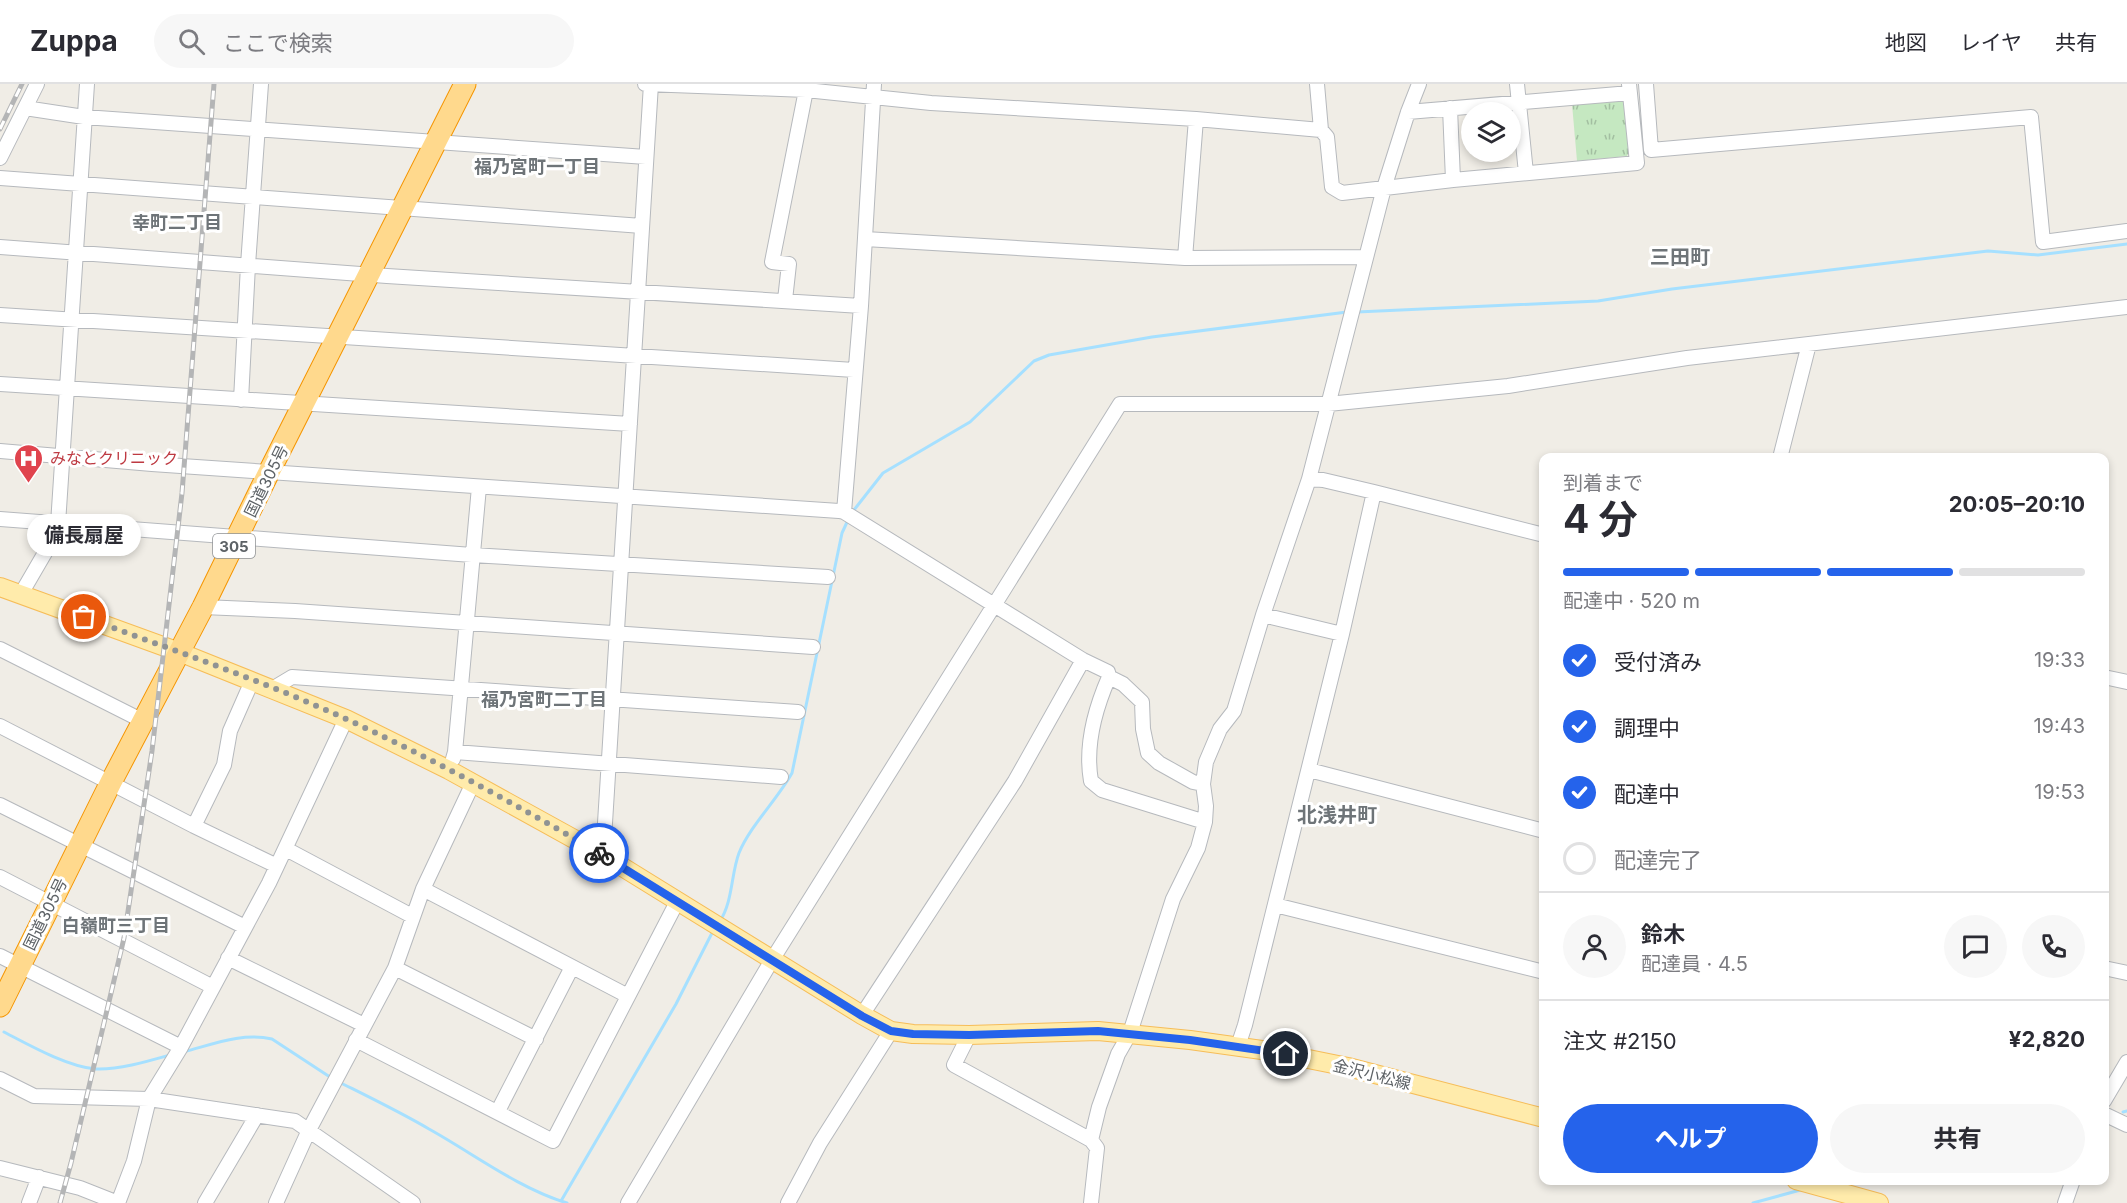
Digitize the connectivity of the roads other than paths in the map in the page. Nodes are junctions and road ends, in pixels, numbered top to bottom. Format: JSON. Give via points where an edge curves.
{"nodes":[{"id":1,"x":37,"y":84,"type":"edge"},
{"id":2,"x":87,"y":84,"type":"edge"},
{"id":3,"x":261,"y":84,"type":"edge"},
{"id":4,"x":465,"y":84,"type":"edge"},
{"id":5,"x":645,"y":84,"type":"edge"},
{"id":6,"x":651,"y":84,"type":"edge"},
{"id":7,"x":1317,"y":84,"type":"edge"},
{"id":8,"x":1419,"y":84,"type":"edge"},
{"id":9,"x":1517,"y":84,"type":"edge"},
{"id":10,"x":1646,"y":84,"type":"edge"},
{"id":11,"x":1630,"y":89,"type":"edge"},
{"id":12,"x":806,"y":90,"type":"junction"},
{"id":13,"x":873,"y":90,"type":"edge"},
{"id":14,"x":1518,"y":102,"type":"edge"},
{"id":15,"x":1521,"y":104,"type":"edge"},
{"id":16,"x":1461,"y":107,"type":"edge"},
{"id":17,"x":25,"y":108,"type":"junction"},
{"id":18,"x":1450,"y":108,"type":"junction"},
{"id":19,"x":1408,"y":112,"type":"junction"},
{"id":20,"x":84,"y":117,"type":"junction"},
{"id":21,"x":1196,"y":119,"type":"junction"},
{"id":22,"x":256,"y":129,"type":"junction"},
{"id":23,"x":1321,"y":130,"type":"junction"},
{"id":24,"x":1521,"y":130,"type":"edge"},
{"id":25,"x":437,"y":141,"type":"junction"},
{"id":26,"x":646,"y":157,"type":"junction"},
{"id":27,"x":0,"y":158,"type":"edge"},
{"id":28,"x":1526,"y":173,"type":"junction"},
{"id":29,"x":0,"y":178,"type":"edge"},
{"id":30,"x":1453,"y":180,"type":"junction"},
{"id":31,"x":80,"y":185,"type":"junction"},
{"id":32,"x":1384,"y":188,"type":"junction"},
{"id":33,"x":253,"y":197,"type":"junction"},
{"id":34,"x":403,"y":207,"type":"junction"},
{"id":35,"x":642,"y":226,"type":"junction"},
{"id":36,"x":2127,"y":231,"type":"edge"},
{"id":37,"x":865,"y":239,"type":"junction"},
{"id":38,"x":0,"y":247,"type":"edge"},
{"id":39,"x":76,"y":253,"type":"junction"},
{"id":40,"x":1366,"y":257,"type":"junction"},
{"id":41,"x":1185,"y":258,"type":"junction"},
{"id":42,"x":248,"y":265,"type":"junction"},
{"id":43,"x":370,"y":273,"type":"junction"},
{"id":44,"x":638,"y":291,"type":"junction"},
{"id":45,"x":785,"y":300,"type":"junction"},
{"id":46,"x":861,"y":306,"type":"junction"},
{"id":47,"x":2127,"y":307,"type":"edge"},
{"id":48,"x":0,"y":315,"type":"edge"},
{"id":49,"x":71,"y":320,"type":"junction"},
{"id":50,"x":245,"y":332,"type":"junction"},
{"id":51,"x":338,"y":338,"type":"junction"},
{"id":52,"x":1809,"y":344,"type":"junction"},
{"id":53,"x":634,"y":356,"type":"junction"},
{"id":54,"x":854,"y":370,"type":"junction"},
{"id":55,"x":0,"y":384,"type":"edge"},
{"id":56,"x":66,"y":388,"type":"junction"},
{"id":57,"x":242,"y":400,"type":"junction"},
{"id":58,"x":304,"y":404,"type":"junction"},
{"id":59,"x":1328,"y":404,"type":"junction"},
{"id":60,"x":630,"y":424,"type":"junction"},
{"id":61,"x":0,"y":451,"type":"edge"},
{"id":62,"x":1781,"y":453,"type":"edge"},
{"id":63,"x":62,"y":456,"type":"junction"},
{"id":64,"x":269,"y":472,"type":"junction"},
{"id":65,"x":1309,"y":479,"type":"junction"},
{"id":66,"x":479,"y":487,"type":"junction"},
{"id":67,"x":1374,"y":492,"type":"junction"},
{"id":68,"x":627,"y":496,"type":"junction"},
{"id":69,"x":844,"y":512,"type":"junction"},
{"id":70,"x":0,"y":519,"type":"edge"},
{"id":71,"x":58,"y":524,"type":"junction"},
{"id":72,"x":1539,"y":534,"type":"edge"},
{"id":73,"x":239,"y":538,"type":"junction"},
{"id":74,"x":472,"y":555,"type":"junction"},
{"id":75,"x":621,"y":564,"type":"junction"},
{"id":76,"x":828,"y":577,"type":"dead end"},
{"id":77,"x":0,"y":587,"type":"edge"},
{"id":78,"x":21,"y":594,"type":"junction"},
{"id":79,"x":994,"y":606,"type":"junction"},
{"id":80,"x":203,"y":607,"type":"junction"},
{"id":81,"x":1263,"y":615,"type":"junction"},
{"id":82,"x":467,"y":623,"type":"junction"},
{"id":83,"x":617,"y":632,"type":"junction"},
{"id":84,"x":1342,"y":634,"type":"junction"},
{"id":85,"x":813,"y":647,"type":"dead end"},
{"id":86,"x":0,"y":649,"type":"edge"},
{"id":87,"x":179,"y":652,"type":"junction"},
{"id":88,"x":1083,"y":660,"type":"junction"},
{"id":89,"x":1109,"y":677,"type":"junction"},
{"id":90,"x":2109,"y":678,"type":"edge"},
{"id":91,"x":252,"y":681,"type":"junction"},
{"id":92,"x":2127,"y":682,"type":"edge"},
{"id":93,"x":461,"y":688,"type":"junction"},
{"id":94,"x":272,"y":689,"type":"junction"},
{"id":95,"x":613,"y":699,"type":"junction"},
{"id":96,"x":798,"y":712,"type":"dead end"},
{"id":97,"x":346,"y":719,"type":"junction"},
{"id":98,"x":143,"y":721,"type":"junction"},
{"id":99,"x":0,"y":726,"type":"edge"},
{"id":100,"x":452,"y":761,"type":"junction"},
{"id":101,"x":609,"y":764,"type":"junction"},
{"id":102,"x":1309,"y":770,"type":"junction"},
{"id":103,"x":781,"y":777,"type":"dead end"},
{"id":104,"x":111,"y":782,"type":"junction"},
{"id":105,"x":473,"y":783,"type":"junction"},
{"id":106,"x":1203,"y":784,"type":"junction"},
{"id":107,"x":0,"y":805,"type":"edge"},
{"id":108,"x":1205,"y":822,"type":"junction"},
{"id":109,"x":194,"y":826,"type":"junction"},
{"id":110,"x":1539,"y":830,"type":"edge"},
{"id":111,"x":80,"y":844,"type":"junction"},
{"id":112,"x":286,"y":849,"type":"junction"},
{"id":113,"x":603,"y":855,"type":"junction"},
{"id":114,"x":277,"y":866,"type":"junction"},
{"id":115,"x":0,"y":877,"type":"edge"},
{"id":116,"x":423,"y":889,"type":"junction"},
{"id":117,"x":677,"y":902,"type":"junction"},
{"id":118,"x":51,"y":903,"type":"junction"},
{"id":119,"x":1275,"y":904,"type":"junction"},
{"id":120,"x":412,"y":916,"type":"junction"},
{"id":121,"x":245,"y":927,"type":"junction"},
{"id":122,"x":0,"y":956,"type":"edge"},
{"id":123,"x":228,"y":958,"type":"junction"},
{"id":124,"x":772,"y":960,"type":"junction"},
{"id":125,"x":20,"y":966,"type":"junction"},
{"id":126,"x":572,"y":967,"type":"junction"},
{"id":127,"x":395,"y":968,"type":"junction"},
{"id":128,"x":2109,"y":969,"type":"edge"},
{"id":129,"x":1539,"y":971,"type":"edge"},
{"id":130,"x":2127,"y":973,"type":"edge"},
{"id":131,"x":213,"y":987,"type":"junction"},
{"id":132,"x":628,"y":996,"type":"junction"},
{"id":133,"x":0,"y":1006,"type":"edge"},
{"id":134,"x":862,"y":1016,"type":"junction"},
{"id":135,"x":364,"y":1025,"type":"junction"},
{"id":136,"x":891,"y":1031,"type":"junction"},
{"id":137,"x":1130,"y":1033,"type":"junction"},
{"id":138,"x":969,"y":1035,"type":"junction"},
{"id":139,"x":536,"y":1039,"type":"junction"},
{"id":140,"x":356,"y":1040,"type":"junction"},
{"id":141,"x":1238,"y":1046,"type":"junction"},
{"id":142,"x":181,"y":1047,"type":"junction"},
{"id":143,"x":2127,"y":1062,"type":"edge"},
{"id":144,"x":0,"y":1079,"type":"edge"},
{"id":145,"x":2109,"y":1093,"type":"edge"},
{"id":146,"x":150,"y":1099,"type":"junction"},
{"id":147,"x":498,"y":1111,"type":"junction"},
{"id":148,"x":257,"y":1115,"type":"junction"},
{"id":149,"x":2109,"y":1116,"type":"edge"},
{"id":150,"x":1539,"y":1117,"type":"edge"},
{"id":151,"x":2127,"y":1125,"type":"edge"},
{"id":152,"x":309,"y":1130,"type":"junction"},
{"id":153,"x":1091,"y":1140,"type":"junction"},
{"id":154,"x":0,"y":1168,"type":"edge"},
{"id":155,"x":39,"y":1177,"type":"junction"},
{"id":156,"x":1814,"y":1185,"type":"edge"},
{"id":157,"x":2071,"y":1185,"type":"edge"},
{"id":158,"x":29,"y":1203,"type":"edge"},
{"id":159,"x":118,"y":1203,"type":"edge"},
{"id":160,"x":205,"y":1203,"type":"edge"},
{"id":161,"x":276,"y":1203,"type":"edge"},
{"id":162,"x":413,"y":1203,"type":"edge"},
{"id":163,"x":628,"y":1203,"type":"edge"},
{"id":164,"x":788,"y":1203,"type":"edge"},
{"id":165,"x":1091,"y":1203,"type":"edge"},
{"id":166,"x":1879,"y":1203,"type":"edge"},
{"id":167,"x":2065,"y":1203,"type":"edge"}],
"edges":[{"from":1,"to":17,"type":"street"},
{"from":2,"to":20,"type":"street"},
{"from":3,"to":22,"type":"street"},
{"from":4,"to":25,"type":"highway","name":"国道305号","number":"305"},
{"from":5,"to":6,"type":"street"},
{"from":6,"to":12,"type":"street"},
{"from":6,"to":26,"type":"street"},
{"from":7,"to":23,"type":"street"},
{"from":8,"to":19,"type":"street"},
{"from":9,"to":14,"type":"street"},
{"from":10,"to":36,"type":"street","via":[[1651,150],[2031,117],[2043,242]]},
{"from":11,"to":15,"type":"street"},
{"from":11,"to":28,"type":"street","via":[[1637,163]]},
{"from":12,"to":13,"type":"street"},
{"from":12,"to":45,"type":"street","via":[[772,262],[789,264]]},
{"from":13,"to":21,"type":"street","via":[[931,103]]},
{"from":13,"to":37,"type":"street"},
{"from":16,"to":18,"type":"street"},
{"from":17,"to":20,"type":"street"},
{"from":17,"to":27,"type":"street"},
{"from":18,"to":19,"type":"street"},
{"from":18,"to":30,"type":"street"},
{"from":19,"to":32,"type":"street"},
{"from":20,"to":22,"type":"street"},
{"from":20,"to":31,"type":"street"},
{"from":21,"to":23,"type":"street"},
{"from":21,"to":41,"type":"street"},
{"from":22,"to":25,"type":"street"},
{"from":22,"to":33,"type":"street"},
{"from":23,"to":32,"type":"street","via":[[1328,137],[1332,187],[1342,193]]},
{"from":24,"to":28,"type":"street"},
{"from":25,"to":26,"type":"street"},
{"from":25,"to":34,"type":"highway","name":"国道305号","number":"305"},
{"from":26,"to":35,"type":"street"},
{"from":28,"to":30,"type":"street"},
{"from":29,"to":31,"type":"street"},
{"from":30,"to":32,"type":"street"},
{"from":31,"to":33,"type":"street"},
{"from":31,"to":39,"type":"street"},
{"from":32,"to":40,"type":"street"},
{"from":33,"to":34,"type":"street"},
{"from":33,"to":42,"type":"street"},
{"from":34,"to":35,"type":"street"},
{"from":34,"to":43,"type":"highway","name":"国道305号","number":"305"},
{"from":35,"to":44,"type":"street"},
{"from":37,"to":41,"type":"street"},
{"from":37,"to":46,"type":"street"},
{"from":38,"to":39,"type":"street"},
{"from":39,"to":42,"type":"street"},
{"from":39,"to":49,"type":"street"},
{"from":40,"to":41,"type":"street"},
{"from":40,"to":59,"type":"street"},
{"from":42,"to":43,"type":"street"},
{"from":42,"to":50,"type":"street"},
{"from":43,"to":44,"type":"street"},
{"from":43,"to":51,"type":"highway","name":"国道305号","number":"305"},
{"from":44,"to":45,"type":"street"},
{"from":44,"to":53,"type":"street"},
{"from":45,"to":46,"type":"street"},
{"from":46,"to":54,"type":"street"},
{"from":47,"to":52,"type":"street"},
{"from":48,"to":49,"type":"street"},
{"from":49,"to":50,"type":"street"},
{"from":49,"to":56,"type":"street"},
{"from":50,"to":51,"type":"street"},
{"from":50,"to":57,"type":"street"},
{"from":51,"to":53,"type":"street"},
{"from":51,"to":58,"type":"highway","name":"国道305号","number":"305"},
{"from":52,"to":59,"type":"street","via":[[1508,386]]},
{"from":52,"to":62,"type":"street"},
{"from":53,"to":54,"type":"street"},
{"from":53,"to":60,"type":"street"},
{"from":54,"to":69,"type":"street"},
{"from":55,"to":56,"type":"street"},
{"from":56,"to":57,"type":"street"},
{"from":56,"to":63,"type":"street"},
{"from":57,"to":58,"type":"street"},
{"from":58,"to":60,"type":"street"},
{"from":58,"to":64,"type":"highway","name":"国道305号","number":"305"},
{"from":59,"to":65,"type":"street"},
{"from":59,"to":79,"type":"street","via":[[1120,404]]},
{"from":60,"to":68,"type":"street"},
{"from":61,"to":63,"type":"street"},
{"from":63,"to":64,"type":"street"},
{"from":63,"to":71,"type":"street"},
{"from":64,"to":66,"type":"street"},
{"from":64,"to":73,"type":"highway","name":"国道305号","number":"305"},
{"from":65,"to":67,"type":"street"},
{"from":65,"to":81,"type":"street"},
{"from":66,"to":68,"type":"street"},
{"from":66,"to":74,"type":"street"},
{"from":67,"to":72,"type":"street"},
{"from":67,"to":84,"type":"street"},
{"from":68,"to":69,"type":"street"},
{"from":68,"to":75,"type":"street"},
{"from":69,"to":79,"type":"street"},
{"from":70,"to":71,"type":"street"},
{"from":71,"to":73,"type":"street"},
{"from":71,"to":78,"type":"street"},
{"from":73,"to":74,"type":"street"},
{"from":73,"to":80,"type":"highway","name":"国道305号","number":"305"},
{"from":74,"to":75,"type":"street"},
{"from":74,"to":82,"type":"street"},
{"from":75,"to":76,"type":"street"},
{"from":75,"to":83,"type":"street"},
{"from":77,"to":78,"type":"main road","name":"金沢小松線"},
{"from":78,"to":87,"type":"main road","name":"金沢小松線"},
{"from":79,"to":88,"type":"street"},
{"from":79,"to":124,"type":"street"},
{"from":80,"to":82,"type":"street"},
{"from":80,"to":87,"type":"highway","name":"国道305号","number":"305"},
{"from":81,"to":84,"type":"street"},
{"from":81,"to":106,"type":"street","via":[[1234,711],[1220,729],[1206,762]]},
{"from":82,"to":83,"type":"street"},
{"from":82,"to":93,"type":"street"},
{"from":83,"to":85,"type":"street"},
{"from":83,"to":95,"type":"street"},
{"from":84,"to":102,"type":"street"},
{"from":86,"to":98,"type":"street"},
{"from":87,"to":91,"type":"main road","name":"金沢小松線"},
{"from":87,"to":98,"type":"highway","name":"国道305号","number":"305"},
{"from":88,"to":89,"type":"street","via":[[1108,672]]},
{"from":88,"to":134,"type":"street","via":[[1015,780]]},
{"from":89,"to":106,"type":"street","via":[[1142,702],[1148,753],[1160,764]]},
{"from":89,"to":108,"type":"street","via":[[1090,742],[1090,781],[1102,790]]},
{"from":90,"to":92,"type":"street"},
{"from":91,"to":94,"type":"main road","name":"金沢小松線"},
{"from":91,"to":109,"type":"street","via":[[230,731],[224,765]]},
{"from":93,"to":94,"type":"street","via":[[292,677]]},
{"from":93,"to":95,"type":"street"},
{"from":93,"to":100,"type":"street"},
{"from":94,"to":97,"type":"main road","name":"金沢小松線"},
{"from":95,"to":96,"type":"street"},
{"from":95,"to":101,"type":"street"},
{"from":97,"to":100,"type":"main road","name":"金沢小松線"},
{"from":97,"to":112,"type":"street"},
{"from":98,"to":104,"type":"highway","name":"国道305号","number":"305"},
{"from":99,"to":104,"type":"street"},
{"from":100,"to":101,"type":"street"},
{"from":100,"to":105,"type":"main road","name":"金沢小松線"},
{"from":101,"to":103,"type":"street"},
{"from":101,"to":113,"type":"street"},
{"from":102,"to":110,"type":"street"},
{"from":102,"to":119,"type":"street"},
{"from":104,"to":109,"type":"street"},
{"from":104,"to":111,"type":"highway","name":"国道305号","number":"305"},
{"from":105,"to":113,"type":"main road","name":"金沢小松線"},
{"from":105,"to":116,"type":"street"},
{"from":106,"to":108,"type":"street"},
{"from":107,"to":111,"type":"street"},
{"from":108,"to":137,"type":"street","via":[[1198,848],[1173,899]]},
{"from":109,"to":114,"type":"street"},
{"from":111,"to":118,"type":"highway","name":"国道305号","number":"305"},
{"from":111,"to":121,"type":"street"},
{"from":112,"to":114,"type":"street"},
{"from":112,"to":120,"type":"street"},
{"from":113,"to":117,"type":"main road","name":"金沢小松線"},
{"from":114,"to":121,"type":"street"},
{"from":115,"to":118,"type":"street"},
{"from":116,"to":120,"type":"street"},
{"from":116,"to":126,"type":"street"},
{"from":117,"to":124,"type":"main road","name":"金沢小松線"},
{"from":117,"to":132,"type":"street"},
{"from":118,"to":125,"type":"highway","name":"国道305号","number":"305"},
{"from":118,"to":131,"type":"street"},
{"from":119,"to":129,"type":"street"},
{"from":119,"to":141,"type":"street"},
{"from":120,"to":127,"type":"street"},
{"from":121,"to":123,"type":"street"},
{"from":122,"to":125,"type":"street"},
{"from":123,"to":131,"type":"street"},
{"from":123,"to":135,"type":"street"},
{"from":124,"to":134,"type":"main road","name":"金沢小松線"},
{"from":124,"to":163,"type":"street"},
{"from":125,"to":133,"type":"highway","name":"国道305号","number":"305"},
{"from":125,"to":142,"type":"street"},
{"from":126,"to":132,"type":"street"},
{"from":126,"to":139,"type":"street"},
{"from":127,"to":135,"type":"street"},
{"from":127,"to":139,"type":"street"},
{"from":128,"to":130,"type":"street"},
{"from":131,"to":142,"type":"street"},
{"from":132,"to":147,"type":"street","via":[[553,1141]]},
{"from":134,"to":136,"type":"main road","name":"金沢小松線"},
{"from":135,"to":140,"type":"street"},
{"from":136,"to":138,"type":"main road","name":"金沢小松線"},
{"from":136,"to":164,"type":"street","via":[[820,1143]]},
{"from":137,"to":138,"type":"main road","name":"金沢小松線"},
{"from":137,"to":141,"type":"main road","name":"金沢小松線"},
{"from":137,"to":153,"type":"street","via":[[1118,1054]]},
{"from":138,"to":153,"type":"street","via":[[954,1065]]},
{"from":139,"to":147,"type":"street"},
{"from":140,"to":147,"type":"street"},
{"from":140,"to":152,"type":"street"},
{"from":141,"to":150,"type":"main road","name":"金沢小松線","via":[[1348,1067]]},
{"from":142,"to":146,"type":"street"},
{"from":143,"to":145,"type":"street"},
{"from":144,"to":146,"type":"street","via":[[34,1096]]},
{"from":146,"to":148,"type":"street"},
{"from":146,"to":159,"type":"street"},
{"from":148,"to":152,"type":"street","via":[[295,1121]]},
{"from":148,"to":160,"type":"street"},
{"from":149,"to":151,"type":"street"},
{"from":152,"to":161,"type":"street"},
{"from":152,"to":162,"type":"street"},
{"from":153,"to":165,"type":"street","via":[[1097,1148]]},
{"from":154,"to":155,"type":"street"},
{"from":155,"to":158,"type":"street"},
{"from":155,"to":159,"type":"street"},
{"from":156,"to":166,"type":"main road"},
{"from":157,"to":167,"type":"street"}]}
